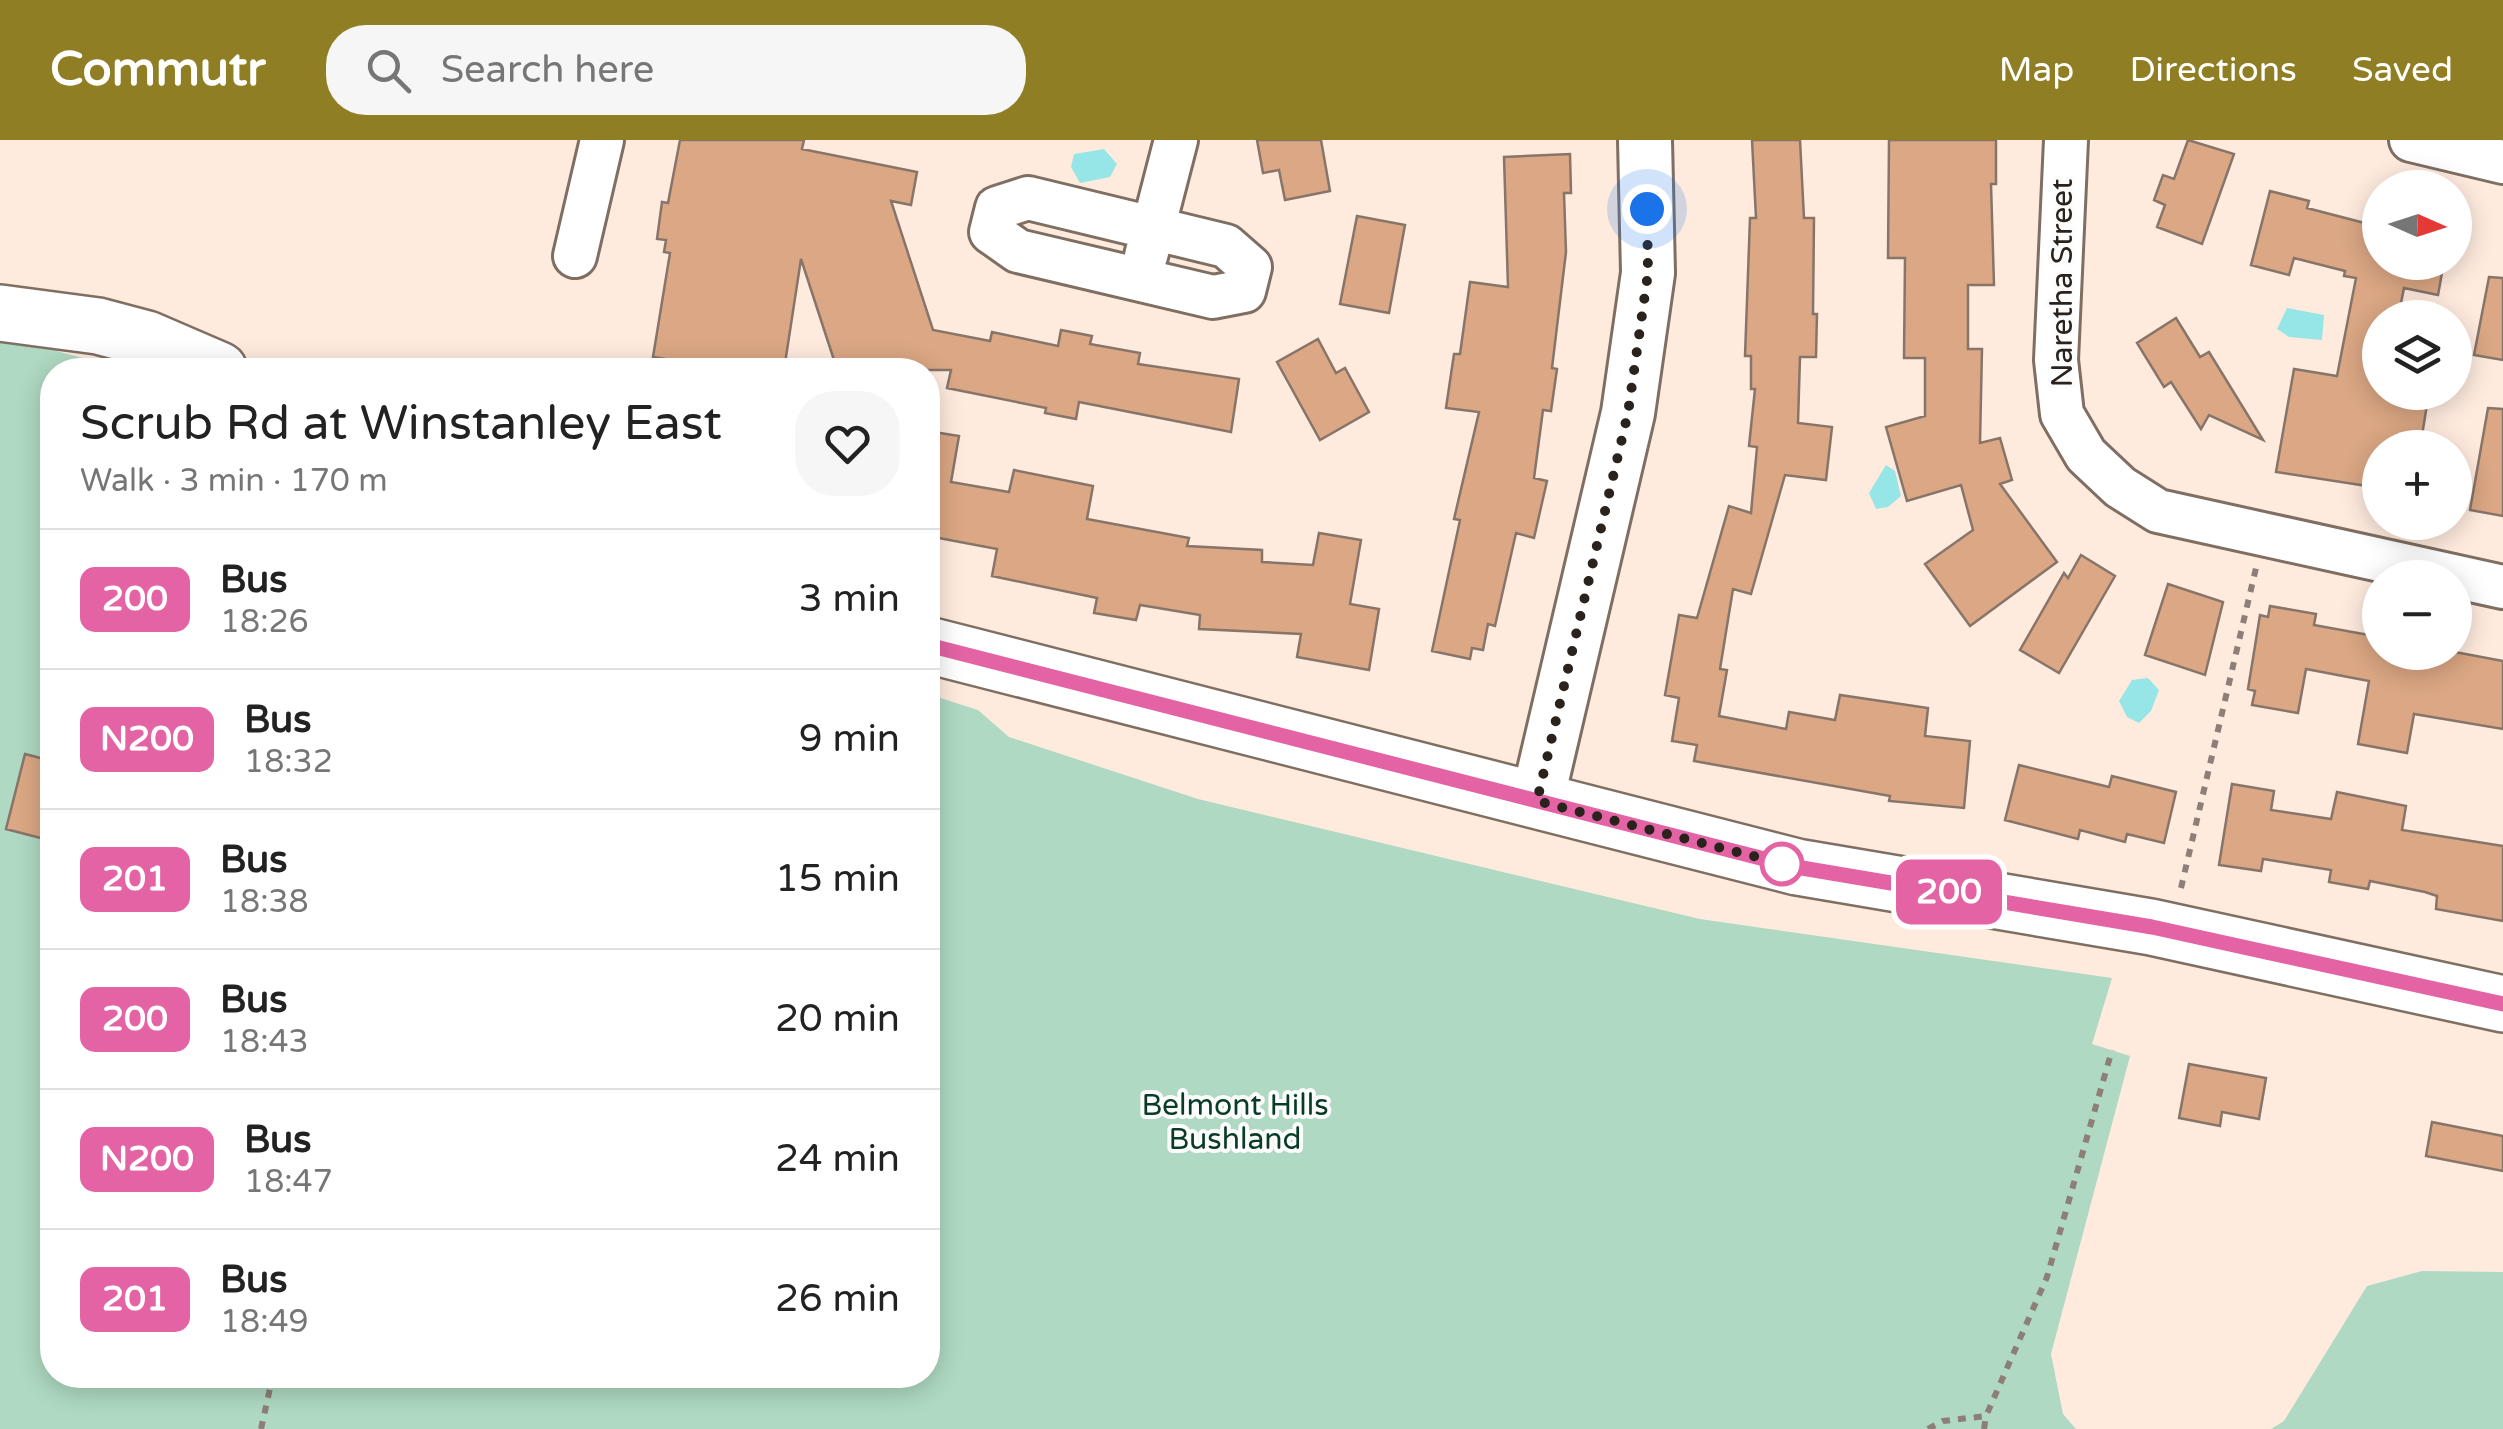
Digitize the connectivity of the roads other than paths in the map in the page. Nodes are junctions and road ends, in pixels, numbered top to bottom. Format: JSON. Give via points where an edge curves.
{"nodes":[{"id":1,"x":602,"y":140,"type":"edge"},
{"id":2,"x":1176,"y":140,"type":"edge"},
{"id":3,"x":1645,"y":140,"type":"edge"},
{"id":4,"x":2066,"y":140,"type":"edge"},
{"id":5,"x":2411,"y":140,"type":"edge"},
{"id":6,"x":2503,"y":162,"type":"edge"},
{"id":7,"x":1154,"y":228,"type":"junction"},
{"id":8,"x":575,"y":256,"type":"dead end"},
{"id":9,"x":1140,"y":280,"type":"junction"},
{"id":10,"x":0,"y":312,"type":"edge"},
{"id":11,"x":191,"y":358,"type":"edge"},
{"id":12,"x":2503,"y":586,"type":"edge"},
{"id":13,"x":940,"y":648,"type":"edge"},
{"id":14,"x":1537,"y":801,"type":"junction"},
{"id":15,"x":2503,"y":1004,"type":"edge"}],
"edges":[{"from":1,"to":8,"type":"street"},
{"from":2,"to":7,"type":"street"},
{"from":3,"to":14,"type":"street","via":[[1648,273],[1628,413]]},
{"from":4,"to":12,"type":"street","name":"Naretha Street","via":[[2056,360],[2062,414],[2086,454],[2158,511]]},
{"from":5,"to":6,"type":"street"},
{"from":7,"to":9,"type":"street"},
{"from":7,"to":9,"type":"street","via":[[1226,246],[1250,267],[1244,291],[1213,297]]},
{"from":7,"to":9,"type":"street","via":[[1028,198],[997,208],[992,232],[1018,251]]},
{"from":10,"to":11,"type":"main road","via":[[98,326]]},
{"from":13,"to":14,"type":"main road"},
{"from":14,"to":15,"type":"main road","via":[[1796,867],[2152,927]]}]}
